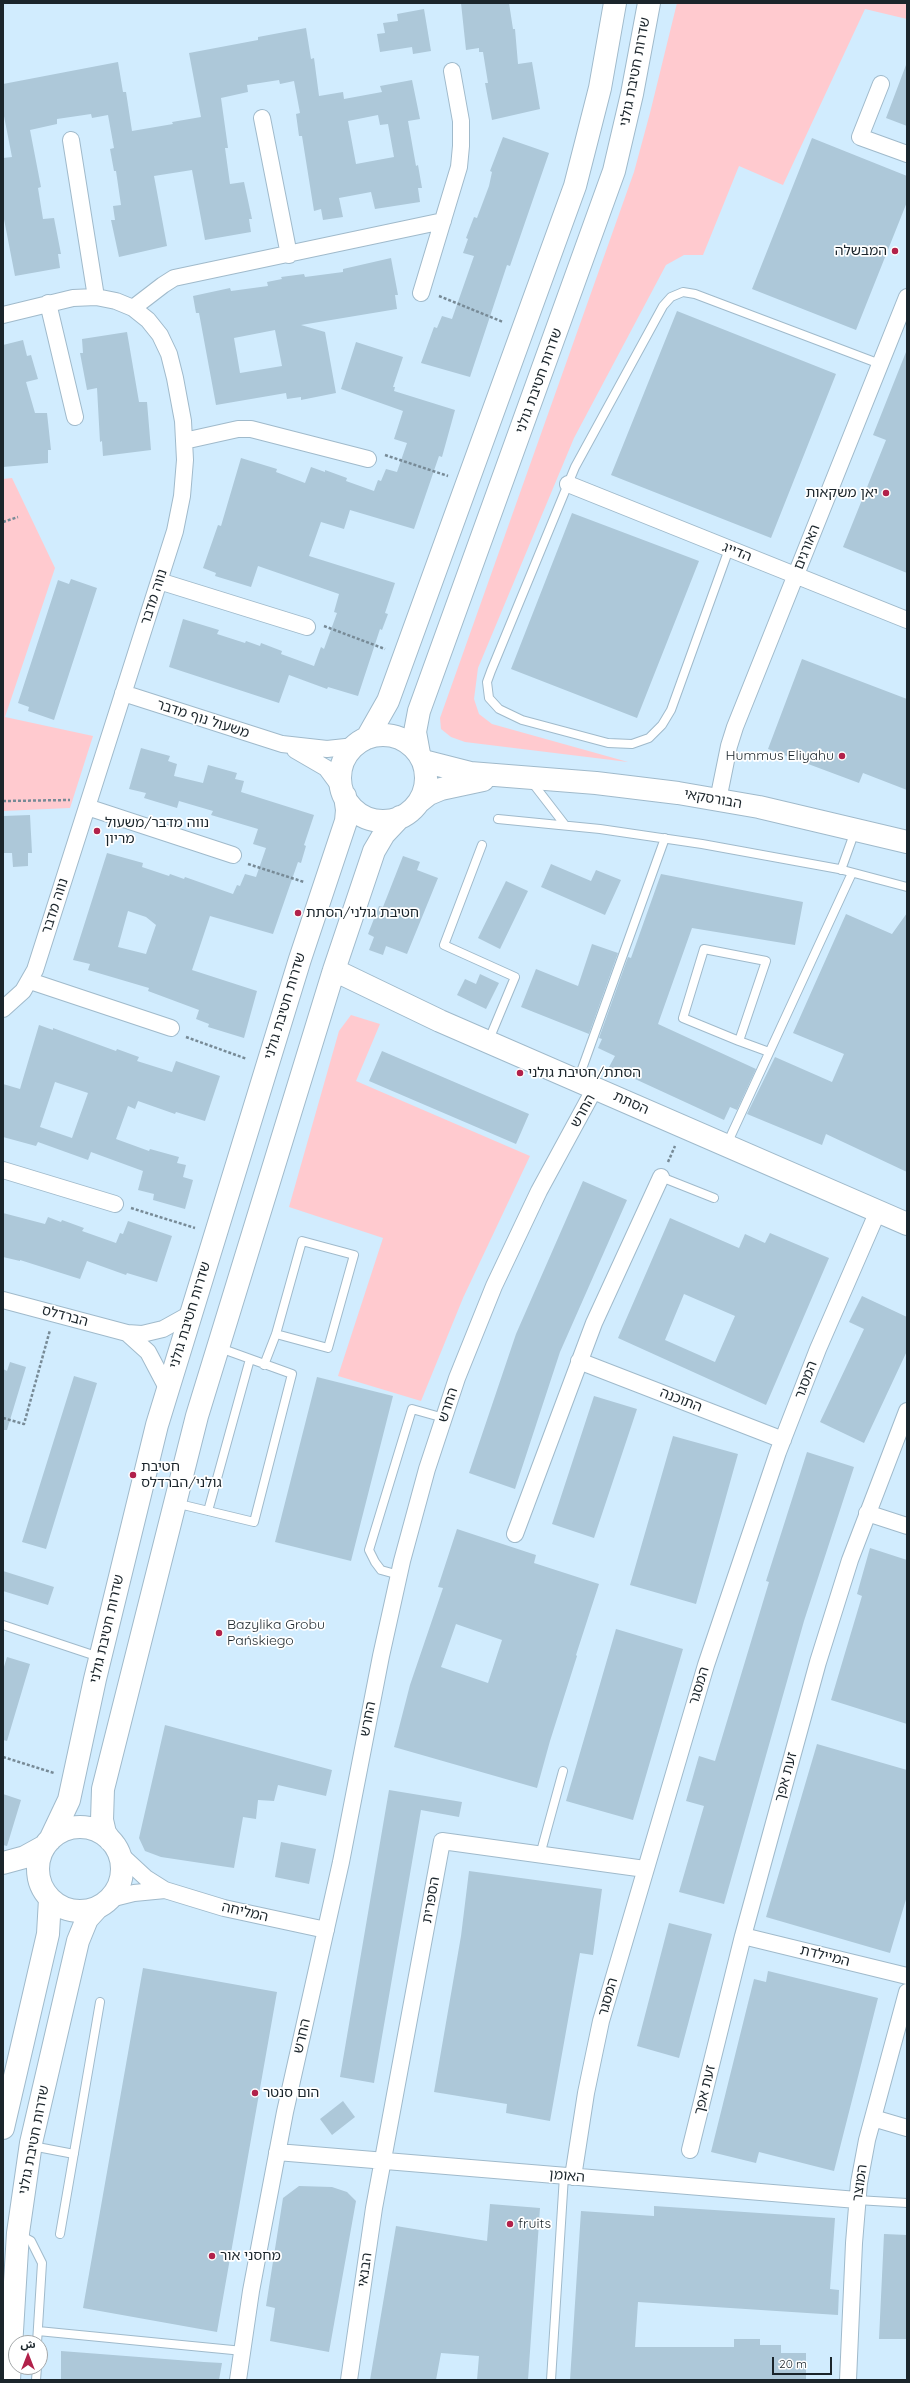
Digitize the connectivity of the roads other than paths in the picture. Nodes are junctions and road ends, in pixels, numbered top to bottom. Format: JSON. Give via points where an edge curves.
{"nodes":[{"id":1,"x":614,"y":3,"type":"edge"},
{"id":2,"x":649,"y":3,"type":"edge"},
{"id":3,"x":452,"y":71,"type":"dead end"},
{"id":4,"x":881,"y":84,"type":"dead end"},
{"id":5,"x":262,"y":118,"type":"dead end"},
{"id":6,"x":72,"y":140,"type":"dead end"},
{"id":7,"x":907,"y":154,"type":"edge"},
{"id":8,"x":443,"y":221,"type":"junction"},
{"id":9,"x":289,"y":255,"type":"junction"},
{"id":10,"x":421,"y":293,"type":"road end"},
{"id":11,"x":96,"y":297,"type":"junction"},
{"id":12,"x":907,"y":297,"type":"edge"},
{"id":13,"x":48,"y":303,"type":"junction"},
{"id":14,"x":133,"y":308,"type":"junction"},
{"id":15,"x":3,"y":315,"type":"edge"},
{"id":16,"x":880,"y":364,"type":"junction"},
{"id":17,"x":75,"y":417,"type":"dead end"},
{"id":18,"x":184,"y":441,"type":"junction"},
{"id":19,"x":368,"y":459,"type":"road end"},
{"id":20,"x":568,"y":484,"type":"junction"},
{"id":21,"x":729,"y":549,"type":"junction"},
{"id":22,"x":796,"y":576,"type":"junction"},
{"id":23,"x":159,"y":580,"type":"junction"},
{"id":24,"x":907,"y":620,"type":"edge"},
{"id":25,"x":307,"y":627,"type":"road end"},
{"id":26,"x":123,"y":693,"type":"junction"},
{"id":27,"x":361,"y":742,"type":"junction"},
{"id":28,"x":282,"y":744,"type":"junction"},
{"id":29,"x":421,"y":757,"type":"junction"},
{"id":30,"x":522,"y":778,"type":"junction"},
{"id":31,"x":344,"y":794,"type":"junction"},
{"id":32,"x":718,"y":800,"type":"junction"},
{"id":33,"x":419,"y":802,"type":"junction"},
{"id":34,"x":88,"y":803,"type":"junction"},
{"id":35,"x":400,"y":817,"type":"junction"},
{"id":36,"x":498,"y":819,"type":"dead end"},
{"id":37,"x":565,"y":825,"type":"junction"},
{"id":38,"x":856,"y":829,"type":"junction"},
{"id":39,"x":665,"y":838,"type":"junction"},
{"id":40,"x":907,"y":842,"type":"edge"},
{"id":41,"x":482,"y":844,"type":"dead end"},
{"id":42,"x":233,"y":855,"type":"road end"},
{"id":43,"x":841,"y":870,"type":"junction"},
{"id":44,"x":852,"y":873,"type":"junction"},
{"id":45,"x":907,"y":887,"type":"edge"},
{"id":46,"x":334,"y":970,"type":"junction"},
{"id":47,"x":30,"y":981,"type":"junction"},
{"id":48,"x":3,"y":1009,"type":"edge"},
{"id":49,"x":171,"y":1028,"type":"road end"},
{"id":50,"x":739,"y":1040,"type":"junction"},
{"id":51,"x":488,"y":1042,"type":"junction"},
{"id":52,"x":769,"y":1052,"type":"junction"},
{"id":53,"x":586,"y":1084,"type":"junction"},
{"id":54,"x":726,"y":1145,"type":"junction"},
{"id":55,"x":3,"y":1170,"type":"edge"},
{"id":56,"x":661,"y":1176,"type":"joint"},
{"id":57,"x":714,"y":1198,"type":"dead end"},
{"id":58,"x":115,"y":1204,"type":"road end"},
{"id":59,"x":878,"y":1211,"type":"junction"},
{"id":60,"x":907,"y":1224,"type":"edge"},
{"id":61,"x":3,"y":1300,"type":"edge"},
{"id":62,"x":190,"y":1314,"type":"junction"},
{"id":63,"x":127,"y":1333,"type":"junction"},
{"id":64,"x":276,"y":1334,"type":"junction"},
{"id":65,"x":217,"y":1347,"type":"junction"},
{"id":66,"x":250,"y":1359,"type":"junction"},
{"id":67,"x":579,"y":1361,"type":"junction"},
{"id":68,"x":264,"y":1365,"type":"junction"},
{"id":69,"x":167,"y":1388,"type":"junction"},
{"id":70,"x":907,"y":1411,"type":"edge"},
{"id":71,"x":444,"y":1418,"type":"junction"},
{"id":72,"x":783,"y":1440,"type":"junction"},
{"id":73,"x":174,"y":1503,"type":"junction"},
{"id":74,"x":208,"y":1511,"type":"junction"},
{"id":75,"x":867,"y":1513,"type":"junction"},
{"id":76,"x":907,"y":1526,"type":"edge"},
{"id":77,"x":515,"y":1534,"type":"dead end"},
{"id":78,"x":399,"y":1575,"type":"junction"},
{"id":79,"x":3,"y":1625,"type":"edge"},
{"id":80,"x":100,"y":1657,"type":"junction"},
{"id":81,"x":563,"y":1771,"type":"dead end"},
{"id":82,"x":48,"y":1843,"type":"junction"},
{"id":83,"x":115,"y":1846,"type":"junction"},
{"id":84,"x":540,"y":1855,"type":"junction"},
{"id":85,"x":3,"y":1863,"type":"edge"},
{"id":86,"x":3,"y":1869,"type":"edge"},
{"id":87,"x":645,"y":1870,"type":"junction"},
{"id":88,"x":165,"y":1890,"type":"junction"},
{"id":89,"x":46,"y":1893,"type":"junction"},
{"id":90,"x":103,"y":1904,"type":"junction"},
{"id":91,"x":326,"y":1930,"type":"junction"},
{"id":92,"x":743,"y":1936,"type":"junction"},
{"id":93,"x":907,"y":1976,"type":"edge"},
{"id":94,"x":907,"y":1992,"type":"edge"},
{"id":95,"x":100,"y":2002,"type":"dead end"},
{"id":96,"x":873,"y":2118,"type":"junction"},
{"id":97,"x":3,"y":2128,"type":"edge"},
{"id":98,"x":907,"y":2128,"type":"edge"},
{"id":99,"x":31,"y":2146,"type":"junction"},
{"id":100,"x":690,"y":2150,"type":"dead end"},
{"id":101,"x":277,"y":2152,"type":"junction"},
{"id":102,"x":74,"y":2154,"type":"junction"},
{"id":103,"x":383,"y":2160,"type":"junction"},
{"id":104,"x":569,"y":2176,"type":"junction"},
{"id":105,"x":857,"y":2200,"type":"junction"},
{"id":106,"x":907,"y":2202,"type":"edge"},
{"id":107,"x":18,"y":2234,"type":"junction"},
{"id":108,"x":60,"y":2234,"type":"dead end"},
{"id":109,"x":38,"y":2331,"type":"junction"},
{"id":110,"x":38,"y":2335,"type":"edge"},
{"id":111,"x":242,"y":2351,"type":"junction"},
{"id":112,"x":9,"y":2380,"type":"edge"},
{"id":113,"x":238,"y":2380,"type":"edge"},
{"id":114,"x":349,"y":2380,"type":"edge"},
{"id":115,"x":551,"y":2380,"type":"edge"},
{"id":116,"x":848,"y":2380,"type":"edge"}],
"edges":[{"from":1,"to":27,"type":"street","via":[[600,88],[582,162],[382,714]]},
{"from":2,"to":29,"type":"street","name":"שדרות חטיבת גולני","via":[[628,114],[612,177],[419,711],[415,732]]},
{"from":3,"to":8,"type":"street","via":[[461,120],[462,146],[459,167]]},
{"from":4,"to":7,"type":"street","via":[[860,137]]},
{"from":5,"to":9,"type":"street"},
{"from":6,"to":11,"type":"street"},
{"from":8,"to":9,"type":"street"},
{"from":8,"to":10,"type":"street"},
{"from":9,"to":14,"type":"street","via":[[174,278]]},
{"from":11,"to":13,"type":"street","name":"נווה מדבר"},
{"from":11,"to":14,"type":"street","name":"נווה מדבר"},
{"from":12,"to":16,"type":"street","name":"האורגים"},
{"from":13,"to":15,"type":"street","name":"נווה מדבר"},
{"from":13,"to":17,"type":"street"},
{"from":14,"to":18,"type":"street","name":"נווה מדבר","via":[[148,320],[160,335],[169,354],[177,385]]},
{"from":16,"to":20,"type":"lane","via":[[695,294],[679,293],[663,306]]},
{"from":16,"to":22,"type":"street","name":"האורגים"},
{"from":18,"to":19,"type":"street","via":[[238,429],[251,429]]},
{"from":18,"to":23,"type":"street","name":"נווה מדבר","via":[[184,478],[179,513]]},
{"from":20,"to":21,"type":"street","name":"הדייג"},
{"from":20,"to":21,"type":"lane","via":[[487,682],[487,691],[493,704],[522,720],[621,744],[641,742],[656,732],[671,710]]},
{"from":21,"to":22,"type":"street","name":"הדייג"},
{"from":22,"to":24,"type":"street","name":"הדייג"},
{"from":22,"to":32,"type":"street","name":"האורגים","via":[[733,733]]},
{"from":23,"to":25,"type":"street"},
{"from":23,"to":26,"type":"street","name":"נווה מדבר"},
{"from":26,"to":28,"type":"street","name":"משעול נוף מדבר"},
{"from":26,"to":34,"type":"street","name":"נווה מדבר"},
{"from":27,"to":28,"type":"street","name":"משעול נוף מדבר","via":[[327,749]]},
{"from":27,"to":29,"type":"street","via":[[383,735],[396,737],[408,742]]},
{"from":27,"to":31,"type":"street","via":[[348,754],[342,769]]},
{"from":28,"to":31,"type":"street","name":"משעול נוף מדבר","via":[[326,768]]},
{"from":29,"to":30,"type":"street","name":"הבורסקאי","via":[[470,773]]},
{"from":29,"to":33,"type":"street","via":[[426,782]]},
{"from":30,"to":32,"type":"street","name":"הבורסקאי","via":[[596,783]]},
{"from":30,"to":33,"type":"street","name":"הבורסקאי","via":[[465,783],[429,794]]},
{"from":30,"to":37,"type":"lane"},
{"from":31,"to":35,"type":"street","via":[[353,808],[367,817],[383,820]]},
{"from":31,"to":62,"type":"street","name":"שדרות חטיבת גולני","via":[[346,821]]},
{"from":32,"to":38,"type":"street","name":"הבורסקאי"},
{"from":33,"to":35,"type":"street"},
{"from":34,"to":42,"type":"street"},
{"from":34,"to":47,"type":"street","name":"נווה מדבר"},
{"from":35,"to":46,"type":"street","via":[[384,834],[374,851]]},
{"from":36,"to":37,"type":"lane"},
{"from":37,"to":39,"type":"lane"},
{"from":38,"to":40,"type":"street","name":"הבורסקאי"},
{"from":38,"to":43,"type":"lane"},
{"from":39,"to":43,"type":"lane"},
{"from":39,"to":53,"type":"lane"},
{"from":41,"to":51,"type":"lane","via":[[444,945],[515,977]]},
{"from":43,"to":44,"type":"lane"},
{"from":44,"to":45,"type":"lane"},
{"from":44,"to":52,"type":"lane"},
{"from":46,"to":51,"type":"street","name":"הסתת"},
{"from":46,"to":65,"type":"street"},
{"from":47,"to":48,"type":"street","name":"נווה מדבר"},
{"from":47,"to":49,"type":"street"},
{"from":50,"to":50,"type":"lane","via":[[766,961],[704,949],[683,1018]]},
{"from":50,"to":52,"type":"lane"},
{"from":51,"to":53,"type":"street","name":"הסתת"},
{"from":52,"to":54,"type":"lane"},
{"from":53,"to":54,"type":"street","name":"הסתת"},
{"from":53,"to":71,"type":"street","name":"החרש","via":[[494,1286],[457,1378]]},
{"from":54,"to":59,"type":"street","name":"הסתת"},
{"from":55,"to":58,"type":"street"},
{"from":56,"to":57,"type":"lane"},
{"from":56,"to":67,"type":"street"},
{"from":59,"to":60,"type":"street","name":"הסתת"},
{"from":59,"to":72,"type":"street","name":"המסגר","via":[[818,1349]]},
{"from":61,"to":63,"type":"street","name":"הברדלס"},
{"from":62,"to":63,"type":"street","name":"הברדלס","via":[[176,1324],[156,1331]]},
{"from":62,"to":69,"type":"street","name":"שדרות חטיבת גולני"},
{"from":63,"to":69,"type":"street","name":"הברדלס","via":[[148,1352]]},
{"from":64,"to":64,"type":"lane","via":[[328,1348],[354,1255],[302,1241]]},
{"from":64,"to":68,"type":"lane"},
{"from":65,"to":66,"type":"lane"},
{"from":65,"to":73,"type":"street"},
{"from":66,"to":68,"type":"lane"},
{"from":66,"to":74,"type":"lane"},
{"from":67,"to":72,"type":"street","name":"התוכנה"},
{"from":67,"to":77,"type":"street"},
{"from":68,"to":74,"type":"lane","via":[[292,1374],[254,1522]]},
{"from":69,"to":80,"type":"street","name":"שדרות חטיבת גולני","via":[[145,1467]]},
{"from":70,"to":75,"type":"street","name":"זעת אפך"},
{"from":71,"to":78,"type":"street","name":"החרש","via":[[427,1469]]},
{"from":71,"to":78,"type":"lane","via":[[412,1409],[369,1550],[381,1570]]},
{"from":72,"to":87,"type":"street","name":"המסגר","via":[[708,1658]]},
{"from":73,"to":74,"type":"lane"},
{"from":73,"to":83,"type":"street","via":[[103,1789],[102,1820]]},
{"from":75,"to":76,"type":"street"},
{"from":75,"to":92,"type":"street","name":"זעת אפך","via":[[820,1654]]},
{"from":78,"to":91,"type":"street","name":"החרש"},
{"from":79,"to":80,"type":"lane"},
{"from":80,"to":82,"type":"street","name":"שדרות חטיבת גולני","via":[[74,1780],[65,1812]]},
{"from":81,"to":84,"type":"lane"},
{"from":82,"to":83,"type":"street","via":[[64,1830],[80,1827],[97,1830]]},
{"from":82,"to":85,"type":"street","via":[[25,1857]]},
{"from":82,"to":89,"type":"street","via":[[38,1865]]},
{"from":83,"to":88,"type":"street","name":"המליחה","via":[[146,1878]]},
{"from":83,"to":90,"type":"street","via":[[122,1878],[119,1886]]},
{"from":84,"to":87,"type":"street","name":"הספרית"},
{"from":84,"to":103,"type":"street","name":"הספרית","via":[[442,1841]]},
{"from":86,"to":89,"type":"street"},
{"from":87,"to":104,"type":"street","name":"המסגר","via":[[595,2045]]},
{"from":88,"to":90,"type":"street","name":"המליחה","via":[[134,1893]]},
{"from":88,"to":91,"type":"street","name":"המליחה","via":[[224,1908]]},
{"from":89,"to":90,"type":"street","via":[[57,1904],[72,1911],[89,1911]]},
{"from":89,"to":97,"type":"street","via":[[48,1934]]},
{"from":90,"to":99,"type":"street","name":"שדרות חטיבת גולני","via":[[87,1919],[78,1941]]},
{"from":91,"to":101,"type":"street","name":"החרש"},
{"from":92,"to":93,"type":"street","name":"המיילדת"},
{"from":92,"to":100,"type":"street","name":"זעת אפך"},
{"from":94,"to":96,"type":"street","name":"המוצר"},
{"from":95,"to":102,"type":"lane"},
{"from":96,"to":98,"type":"street"},
{"from":96,"to":105,"type":"street","name":"המוצר"},
{"from":99,"to":102,"type":"lane"},
{"from":99,"to":107,"type":"street","name":"שדרות חטיבת גולני"},
{"from":101,"to":103,"type":"street","name":"האומן"},
{"from":101,"to":111,"type":"street","name":"החרש"},
{"from":102,"to":108,"type":"lane"},
{"from":103,"to":104,"type":"street","name":"האומן"},
{"from":103,"to":114,"type":"street","name":"הבנאי"},
{"from":104,"to":105,"type":"street","name":"האומן"},
{"from":104,"to":115,"type":"lane"},
{"from":105,"to":106,"type":"lane"},
{"from":105,"to":116,"type":"street","name":"המוצר"},
{"from":107,"to":109,"type":"lane","via":[[31,2241],[42,2264]]},
{"from":107,"to":112,"type":"street","name":"שדרות חטיבת גולני"},
{"from":109,"to":110,"type":"lane"},
{"from":109,"to":111,"type":"lane"},
{"from":111,"to":113,"type":"street","name":"החרש"}]}
